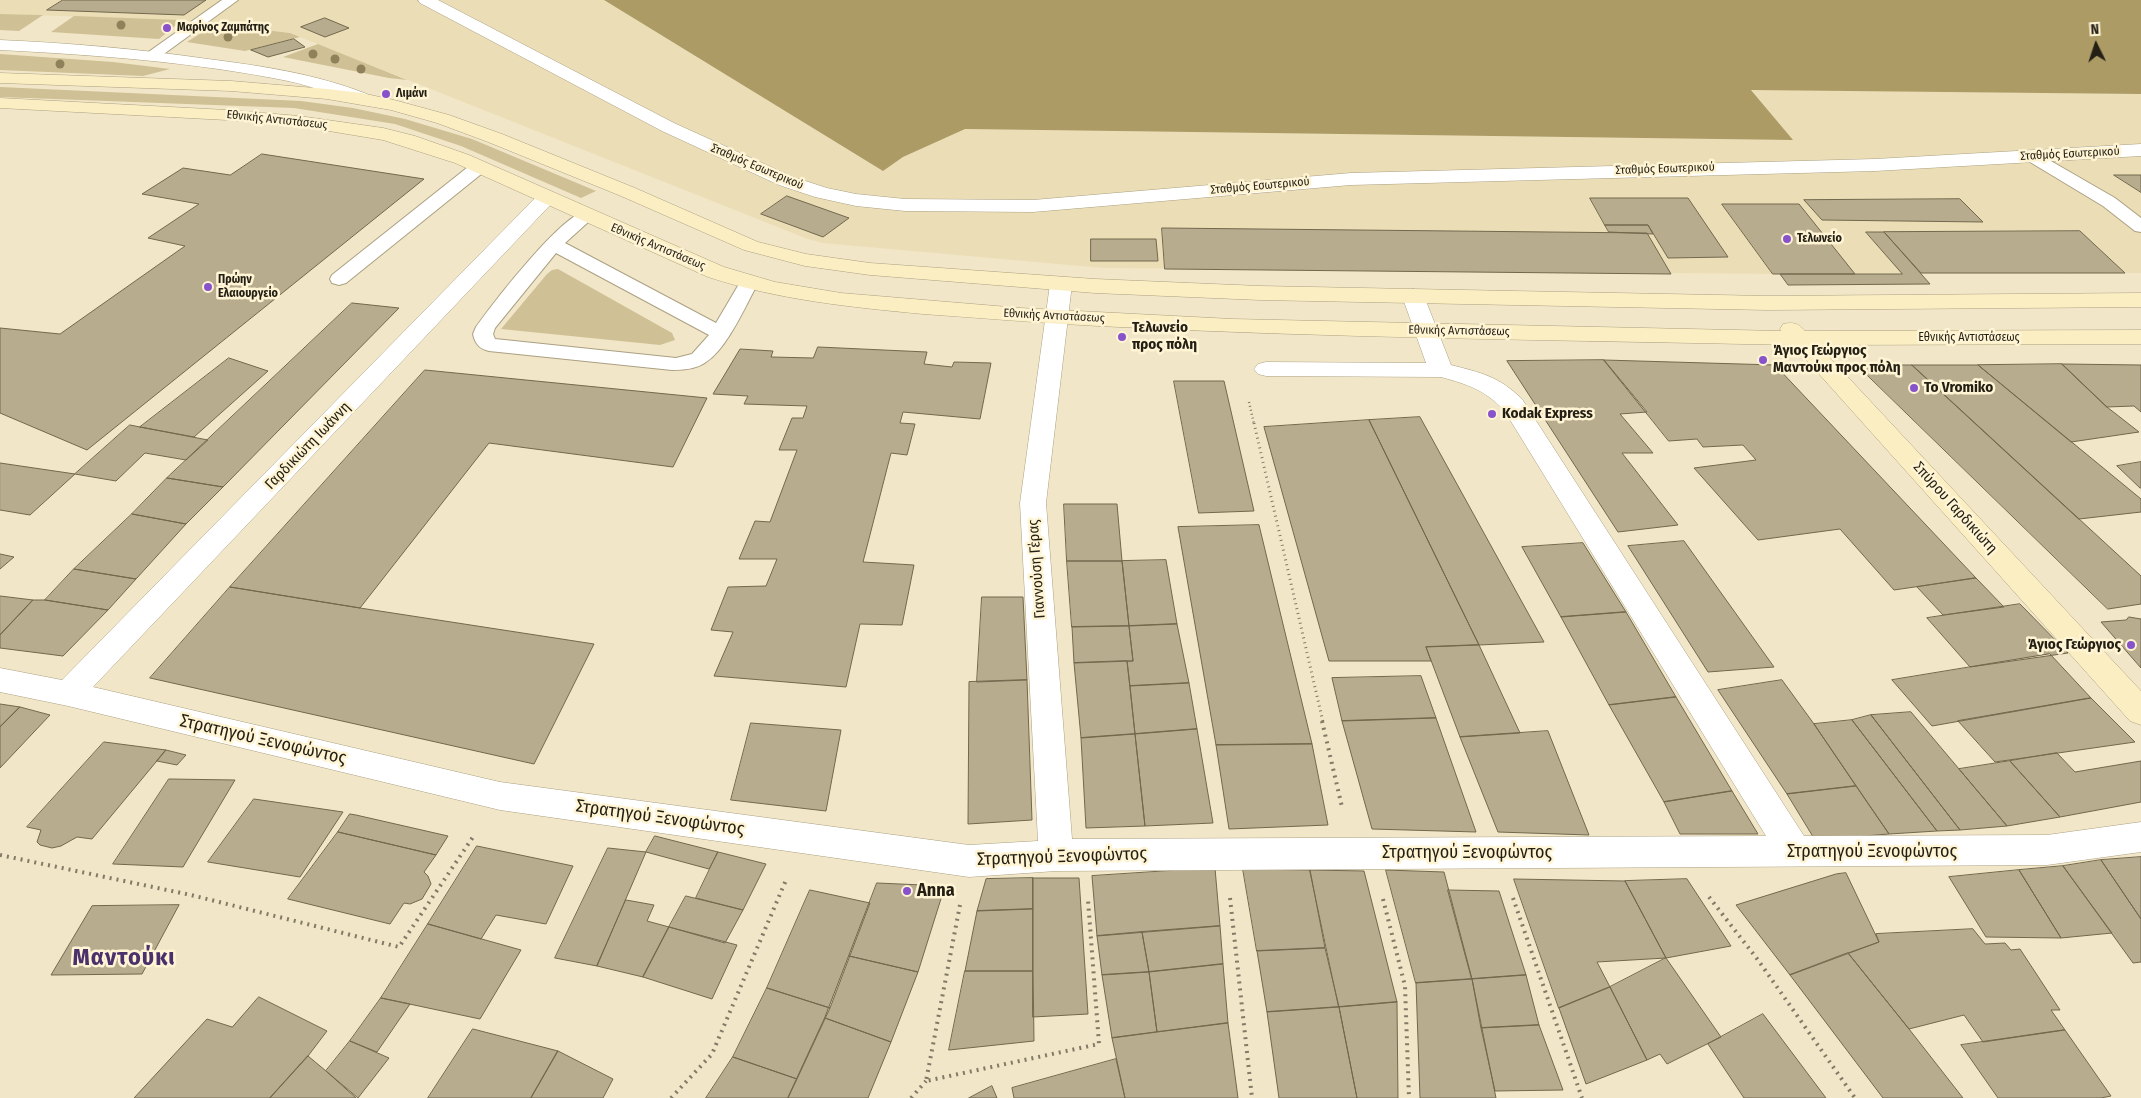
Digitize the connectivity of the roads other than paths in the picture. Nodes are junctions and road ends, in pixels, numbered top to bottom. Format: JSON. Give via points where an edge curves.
{"nodes":[{"id":1,"x":231,"y":0,"type":"edge"},
{"id":2,"x":426,"y":0,"type":"edge"},
{"id":3,"x":0,"y":45,"type":"edge"},
{"id":4,"x":152,"y":56,"type":"junction"},
{"id":5,"x":0,"y":78,"type":"edge"},
{"id":6,"x":361,"y":98,"type":"junction"},
{"id":7,"x":0,"y":103,"type":"edge"},
{"id":8,"x":2141,"y":150,"type":"edge"},
{"id":9,"x":2031,"y":156,"type":"junction"},
{"id":10,"x":479,"y":167,"type":"junction"},
{"id":11,"x":628,"y":192,"type":"junction"},
{"id":12,"x":547,"y":197,"type":"junction"},
{"id":13,"x":587,"y":215,"type":"junction"},
{"id":14,"x":2141,"y":227,"type":"edge"},
{"id":15,"x":555,"y":245,"type":"junction"},
{"id":16,"x":340,"y":279,"type":"dead end"},
{"id":17,"x":749,"y":283,"type":"junction"},
{"id":18,"x":1061,"y":284,"type":"junction"},
{"id":19,"x":1412,"y":296,"type":"junction"},
{"id":20,"x":2141,"y":300,"type":"edge"},
{"id":21,"x":1768,"y":303,"type":"junction"},
{"id":22,"x":1056,"y":317,"type":"junction"},
{"id":23,"x":1426,"y":330,"type":"junction"},
{"id":24,"x":719,"y":332,"type":"junction"},
{"id":25,"x":2141,"y":337,"type":"edge"},
{"id":26,"x":1799,"y":338,"type":"junction"},
{"id":27,"x":1266,"y":369,"type":"dead end"},
{"id":28,"x":1441,"y":370,"type":"junction"},
{"id":29,"x":0,"y":680,"type":"edge"},
{"id":30,"x":68,"y":694,"type":"junction"},
{"id":31,"x":2141,"y":712,"type":"edge"},
{"id":32,"x":2141,"y":837,"type":"edge"},
{"id":33,"x":1795,"y":852,"type":"junction"},
{"id":34,"x":1070,"y":855,"type":"junction"}],
"edges":[{"from":1,"to":4,"type":"lane"},
{"from":2,"to":9,"type":"street","name":"Σταθμός Εσωτερικού","via":[[668,127],[786,181],[830,195],[905,205],[1033,206],[1419,176],[1876,165]]},
{"from":3,"to":4,"type":"street"},
{"from":4,"to":6,"type":"street","via":[[300,78]]},
{"from":5,"to":6,"type":"main road","name":"Εθνικής Αντιστάσεως","via":[[231,86]]},
{"from":6,"to":11,"type":"main road","name":"Εθνικής Αντιστάσεως","via":[[466,127]]},
{"from":7,"to":10,"type":"main road","name":"Εθνικής Αντιστάσεως","via":[[180,111],[329,125],[408,140]]},
{"from":8,"to":9,"type":"street","name":"Σταθμός Εσωτερικού"},
{"from":9,"to":14,"type":"lane","via":[[2109,202]]},
{"from":10,"to":12,"type":"main road","name":"Εθνικής Αντιστάσεως"},
{"from":10,"to":16,"type":"lane"},
{"from":11,"to":13,"type":"main road"},
{"from":11,"to":18,"type":"main road","name":"Εθνικής Αντιστάσεως","via":[[751,246],[805,260],[910,273]]},
{"from":12,"to":13,"type":"main road","name":"Εθνικής Αντιστάσεως"},
{"from":12,"to":30,"type":"street","name":"Γαρδικιώτη Ιωάννη"},
{"from":13,"to":15,"type":"lane"},
{"from":13,"to":17,"type":"main road","name":"Εθνικής Αντιστάσεως","via":[[677,256]]},
{"from":15,"to":24,"type":"lane"},
{"from":15,"to":24,"type":"lane","via":[[486,328],[484,340],[489,345],[683,364],[703,356]]},
{"from":17,"to":22,"type":"main road","name":"Εθνικής Αντιστάσεως","via":[[841,300]]},
{"from":17,"to":24,"type":"lane"},
{"from":18,"to":19,"type":"main road","name":"Εθνικής Αντιστάσεως"},
{"from":18,"to":22,"type":"street","name":"Γιαννούση Γέρας"},
{"from":19,"to":21,"type":"main road","name":"Εθνικής Αντιστάσεως"},
{"from":19,"to":23,"type":"street"},
{"from":20,"to":21,"type":"main road","name":"Εθνικής Αντιστάσεως"},
{"from":21,"to":26,"type":"main road","name":"Σπύρου Γαρδικιώτη"},
{"from":22,"to":23,"type":"main road","name":"Εθνικής Αντιστάσεως","via":[[1232,326]]},
{"from":22,"to":34,"type":"street","name":"Γιαννούση Γέρας","via":[[1033,503]]},
{"from":23,"to":26,"type":"main road","name":"Εθνικής Αντιστάσεως"},
{"from":23,"to":28,"type":"street"},
{"from":25,"to":26,"type":"main road","name":"Εθνικής Αντιστάσεως"},
{"from":26,"to":31,"type":"main road","name":"Σπύρου Γαρδικιώτη"},
{"from":27,"to":28,"type":"street"},
{"from":28,"to":33,"type":"street","via":[[1476,379],[1498,390],[1513,405]]},
{"from":29,"to":30,"type":"street","name":"Στρατηγού Ξενοφώντος"},
{"from":30,"to":34,"type":"street","name":"Στρατηγού Ξενοφώντος","via":[[500,796],[969,861]]},
{"from":32,"to":33,"type":"street","name":"Στρατηγού Ξενοφώντος","via":[[2047,850]]},
{"from":33,"to":34,"type":"street","name":"Στρατηγού Ξενοφώντος"}]}
